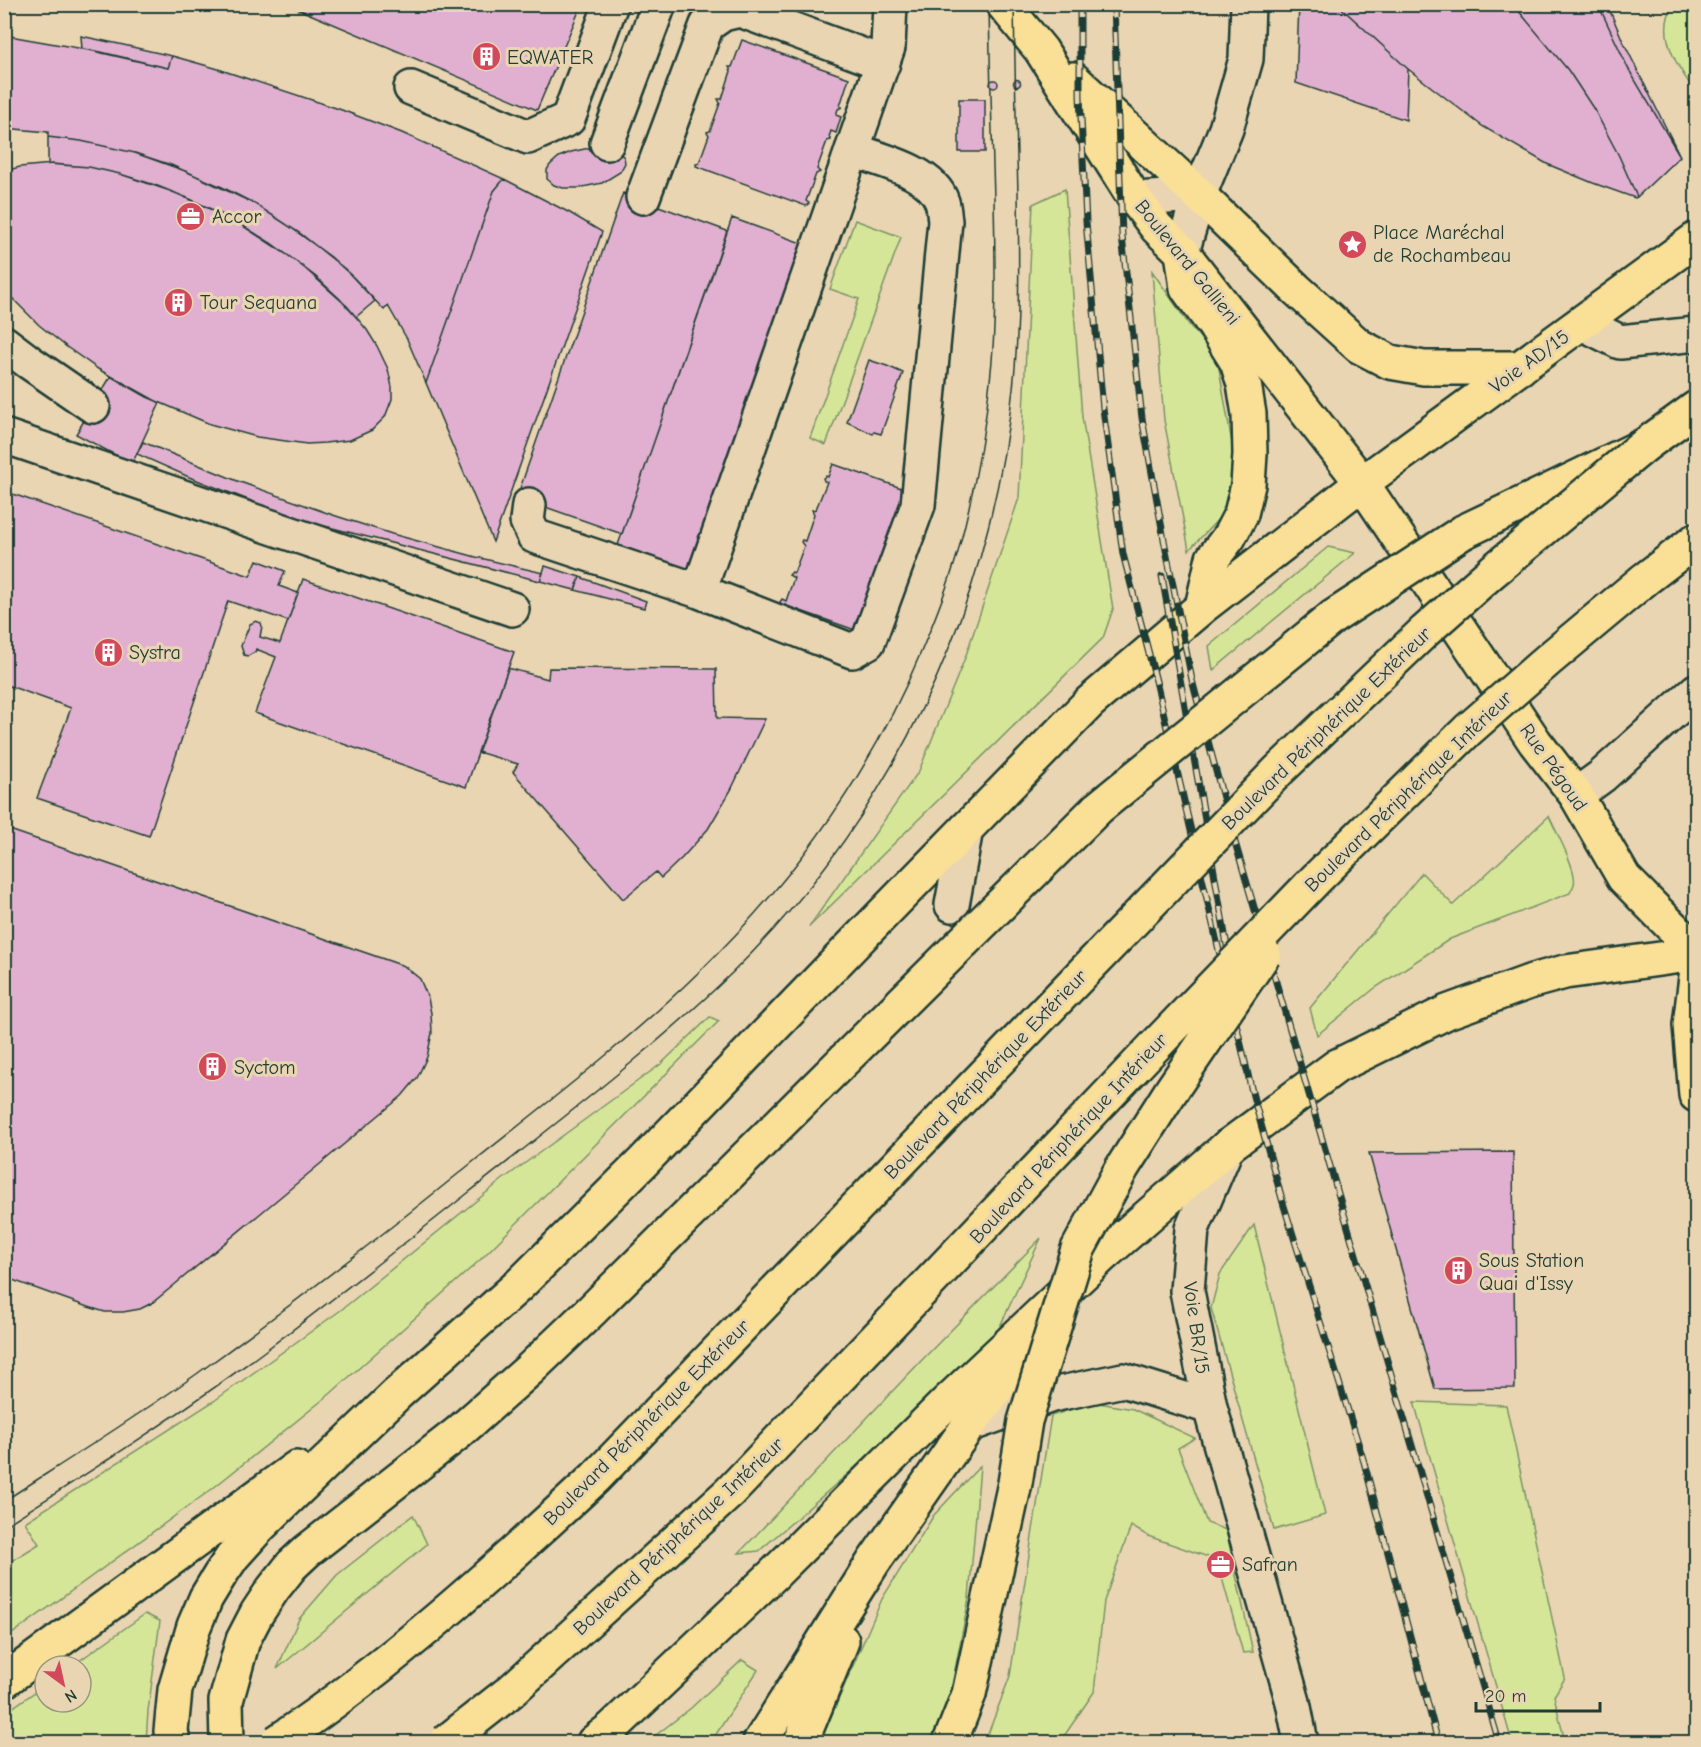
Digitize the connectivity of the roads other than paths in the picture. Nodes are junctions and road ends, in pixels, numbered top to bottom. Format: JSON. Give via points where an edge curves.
{"nodes":[{"id":1,"x":611,"y":4,"type":"edge"},
{"id":2,"x":659,"y":4,"type":"edge"},
{"id":3,"x":890,"y":4,"type":"edge"},
{"id":4,"x":1003,"y":4,"type":"edge"},
{"id":5,"x":1248,"y":4,"type":"edge"},
{"id":6,"x":1041,"y":50,"type":"junction"},
{"id":7,"x":883,"y":63,"type":"junction"},
{"id":8,"x":411,"y":88,"type":"dead end"},
{"id":9,"x":607,"y":143,"type":"dead end"},
{"id":10,"x":852,"y":150,"type":"junction"},
{"id":11,"x":1199,"y":195,"type":"junction"},
{"id":12,"x":643,"y":197,"type":"dead end"},
{"id":13,"x":1135,"y":199,"type":"junction"},
{"id":14,"x":1696,"y":239,"type":"edge"},
{"id":15,"x":1182,"y":252,"type":"junction"},
{"id":16,"x":1582,"y":323,"type":"junction"},
{"id":17,"x":1696,"y":334,"type":"edge"},
{"id":18,"x":4,"y":343,"type":"edge"},
{"id":19,"x":1520,"y":368,"type":"junction"},
{"id":20,"x":93,"y":406,"type":"dead end"},
{"id":21,"x":1696,"y":408,"type":"edge"},
{"id":22,"x":4,"y":436,"type":"edge"},
{"id":23,"x":1645,"y":445,"type":"junction"},
{"id":24,"x":1362,"y":483,"type":"junction"},
{"id":25,"x":529,"y":505,"type":"dead end"},
{"id":26,"x":1696,"y":540,"type":"edge"},
{"id":27,"x":699,"y":591,"type":"junction"},
{"id":28,"x":1202,"y":607,"type":"junction"},
{"id":29,"x":512,"y":609,"type":"dead end"},
{"id":30,"x":1696,"y":690,"type":"edge"},
{"id":31,"x":1576,"y":795,"type":"junction"},
{"id":32,"x":966,"y":829,"type":"junction"},
{"id":33,"x":1317,"y":878,"type":"junction"},
{"id":34,"x":952,"y":906,"type":"dead end"},
{"id":35,"x":1696,"y":953,"type":"edge"},
{"id":36,"x":1696,"y":977,"type":"edge"},
{"id":37,"x":1696,"y":1095,"type":"edge"},
{"id":38,"x":1227,"y":1147,"type":"junction"},
{"id":39,"x":1102,"y":1256,"type":"junction"},
{"id":40,"x":397,"y":1394,"type":"junction"},
{"id":41,"x":1210,"y":1407,"type":"junction"},
{"id":42,"x":969,"y":1425,"type":"junction"},
{"id":43,"x":874,"y":1561,"type":"junction"},
{"id":44,"x":4,"y":1681,"type":"edge"},
{"id":45,"x":173,"y":1743,"type":"edge"},
{"id":46,"x":227,"y":1743,"type":"edge"},
{"id":47,"x":277,"y":1743,"type":"edge"},
{"id":48,"x":446,"y":1743,"type":"edge"},
{"id":49,"x":594,"y":1743,"type":"edge"},
{"id":50,"x":760,"y":1743,"type":"edge"},
{"id":51,"x":801,"y":1743,"type":"edge"},
{"id":52,"x":950,"y":1743,"type":"edge"},
{"id":53,"x":1301,"y":1743,"type":"edge"}],
"edges":[{"from":1,"to":8,"type":"lane","via":[[568,119],[528,137]]},
{"from":2,"to":9,"type":"lane"},
{"from":3,"to":7,"type":"lane","via":[[888,47]]},
{"from":4,"to":6,"type":"main road","name":"Boulevard Gallieni"},
{"from":5,"to":11,"type":"lane","via":[[1246,59],[1226,129]]},
{"from":6,"to":11,"type":"main road"},
{"from":6,"to":13,"type":"main road","name":"Boulevard Gallieni"},
{"from":7,"to":10,"type":"lane"},
{"from":7,"to":12,"type":"lane","via":[[740,10],[723,14],[707,25]]},
{"from":10,"to":27,"type":"lane"},
{"from":10,"to":27,"type":"lane","via":[[916,173],[933,187],[942,202],[945,221],[918,505],[868,642],[852,651]]},
{"from":11,"to":13,"type":"lane"},
{"from":11,"to":15,"type":"lane"},
{"from":11,"to":19,"type":"main road","via":[[1359,346],[1390,362],[1424,368]]},
{"from":13,"to":15,"type":"main road","name":"Boulevard Gallieni"},
{"from":14,"to":16,"type":"main road","name":"Voie AD/15"},
{"from":15,"to":24,"type":"main road","name":"Boulevard Gallieni"},
{"from":15,"to":28,"type":"main road","via":[[1187,288],[1236,362],[1249,414],[1250,454],[1241,514],[1213,558]]},
{"from":16,"to":17,"type":"lane","via":[[1620,342]]},
{"from":16,"to":19,"type":"main road","name":"Voie AD/15"},
{"from":18,"to":20,"type":"lane"},
{"from":19,"to":24,"type":"main road","name":"Voie AD/15"},
{"from":21,"to":23,"type":"main road","name":"Boulevard Périphérique Extérieur"},
{"from":22,"to":29,"type":"lane"},
{"from":23,"to":46,"type":"main road","bridge":true,"via":[[1463,532],[1342,611],[1098,808],[529,1370],[458,1433],[292,1564],[243,1640],[226,1701]]},
{"from":23,"to":47,"type":"main road","name":"Boulevard Périphérique Extérieur","bridge":true,"via":[[1425,631],[1278,771],[595,1478],[407,1646]]},
{"from":24,"to":28,"type":"main road","name":"Voie AD/15"},
{"from":24,"to":31,"type":"main road","name":"Rue Pégoud","via":[[1535,742]]},
{"from":25,"to":27,"type":"lane","via":[[527,521],[534,536]]},
{"from":26,"to":33,"type":"main road","name":"Boulevard Périphérique Intérieur","bridge":true,"via":[[1477,722]]},
{"from":28,"to":32,"type":"main road","name":"Voie AD/15","via":[[1090,702]]},
{"from":30,"to":31,"type":"lane"},
{"from":31,"to":35,"type":"main road","name":"Rue Pégoud","via":[[1624,878]]},
{"from":32,"to":34,"type":"lane"},
{"from":32,"to":40,"type":"main road","name":"Voie AD/15","via":[[527,1277]]},
{"from":33,"to":48,"type":"main road","name":"Boulevard Périphérique Intérieur","bridge":true,"via":[[730,1492],[511,1691]]},
{"from":33,"to":52,"type":"main road","bridge":true,"via":[[1171,1091],[1122,1168],[1078,1249],[1025,1421],[969,1694]]},
{"from":35,"to":38,"type":"main road","via":[[1565,972],[1447,1012],[1337,1066]]},
{"from":36,"to":37,"type":"main road","via":[[1690,1025]]},
{"from":38,"to":39,"type":"main road"},
{"from":38,"to":41,"type":"lane","name":"Voie BR/15","via":[[1192,1229],[1187,1291]]},
{"from":39,"to":42,"type":"main road"},
{"from":39,"to":49,"type":"main road"},
{"from":40,"to":44,"type":"main road"},
{"from":40,"to":45,"type":"main road","via":[[260,1526],[220,1575],[194,1626],[184,1660],[176,1690]]},
{"from":41,"to":42,"type":"lane","via":[[1123,1380],[1052,1395]]},
{"from":41,"to":53,"type":"lane","name":"Voie BR/15"},
{"from":42,"to":43,"type":"main road"},
{"from":43,"to":50,"type":"main road"},
{"from":43,"to":51,"type":"main road"}]}
